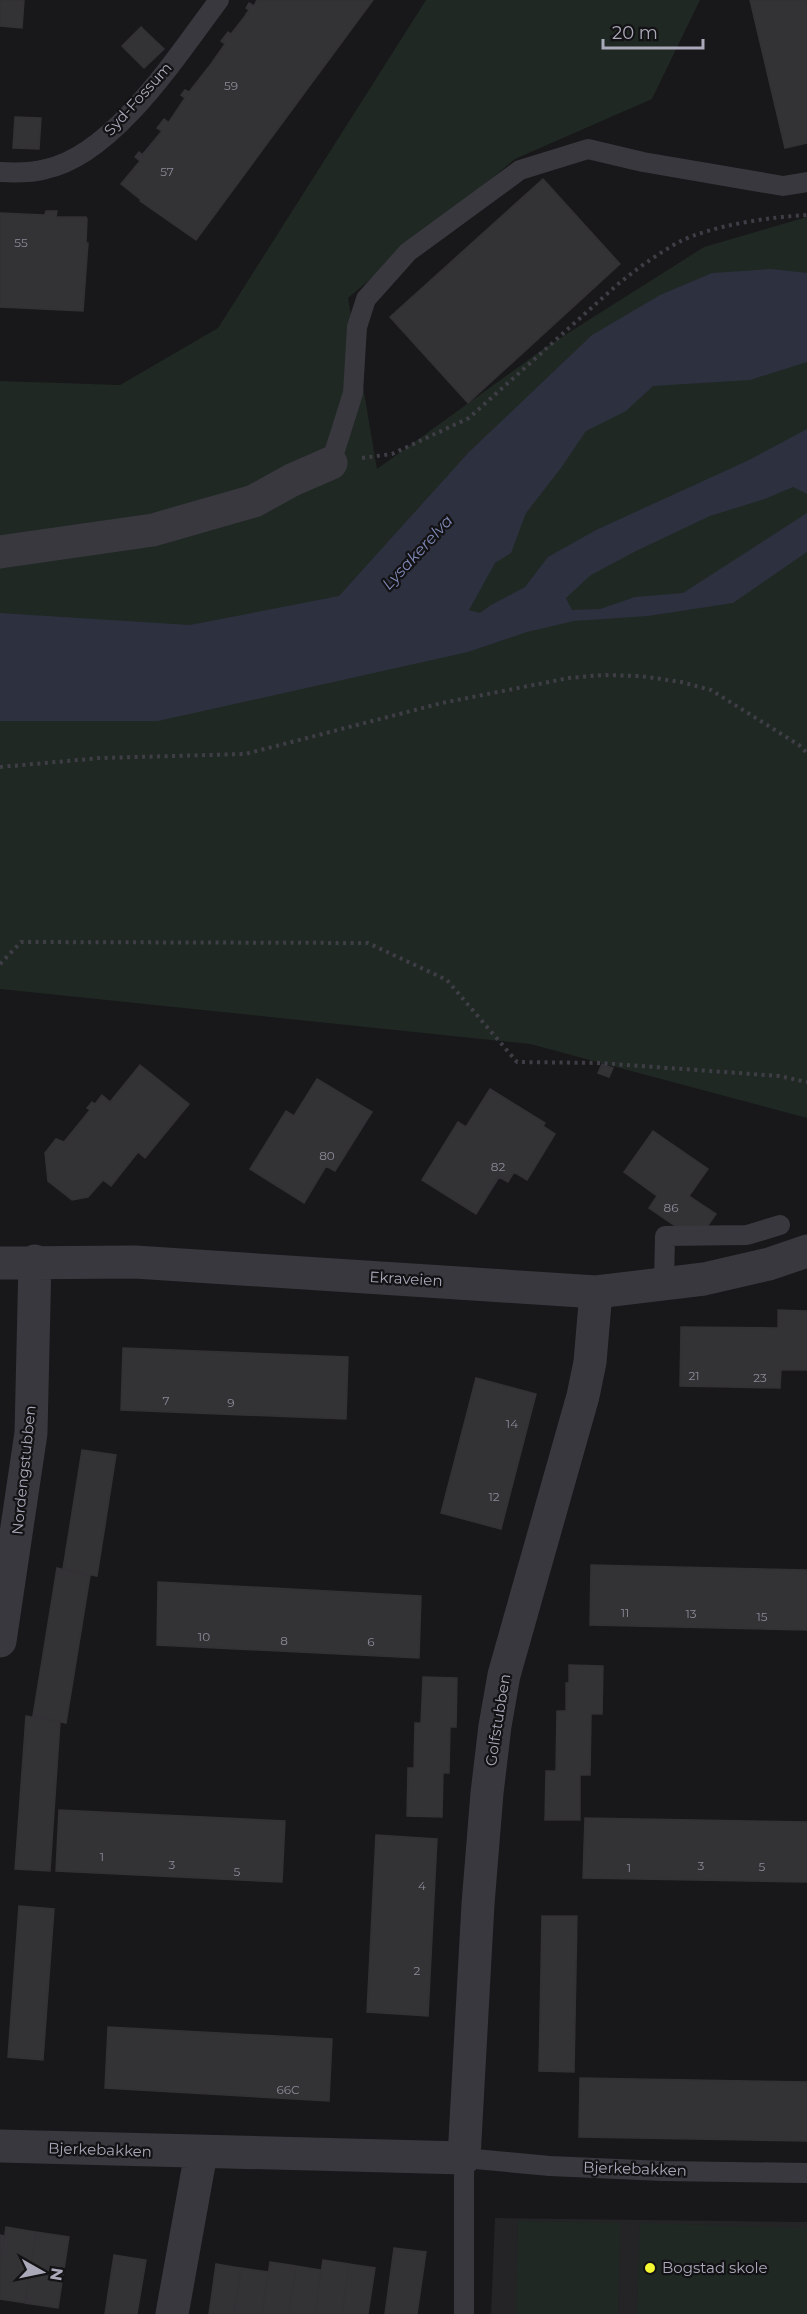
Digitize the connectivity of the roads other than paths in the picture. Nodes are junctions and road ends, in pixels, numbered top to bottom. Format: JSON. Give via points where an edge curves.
{"nodes":[{"id":1,"x":219,"y":0,"type":"edge"},
{"id":2,"x":0,"y":172,"type":"edge"},
{"id":3,"x":807,"y":182,"type":"edge"},
{"id":4,"x":331,"y":463,"type":"joint"},
{"id":5,"x":0,"y":552,"type":"edge"},
{"id":6,"x":780,"y":1225,"type":"dead end"},
{"id":7,"x":807,"y":1251,"type":"edge"},
{"id":8,"x":35,"y":1261,"type":"junction"},
{"id":9,"x":0,"y":1263,"type":"edge"},
{"id":10,"x":664,"y":1284,"type":"junction"},
{"id":11,"x":596,"y":1292,"type":"junction"},
{"id":12,"x":0,"y":1641,"type":"edge"},
{"id":13,"x":0,"y":2146,"type":"edge"},
{"id":14,"x":201,"y":2153,"type":"junction"},
{"id":15,"x":464,"y":2158,"type":"junction"},
{"id":16,"x":807,"y":2173,"type":"edge"},
{"id":17,"x":172,"y":2314,"type":"edge"},
{"id":18,"x":465,"y":2314,"type":"edge"}],
"edges":[{"from":1,"to":2,"type":"lane","name":"Syd-Fossum","via":[[150,91],[103,138],[65,163],[47,169]]},
{"from":3,"to":4,"type":"lane","via":[[783,186],[588,149],[520,170],[408,252],[366,299],[357,327],[354,393]]},
{"from":4,"to":5,"type":"street","via":[[254,501],[153,530]]},
{"from":6,"to":10,"type":"lane","via":[[747,1235],[665,1236]]},
{"from":7,"to":10,"type":"street","name":"Ekraveien","via":[[704,1279]]},
{"from":8,"to":9,"type":"street","name":"Ekraveien"},
{"from":8,"to":11,"type":"street","name":"Ekraveien","via":[[135,1262]]},
{"from":8,"to":12,"type":"street","name":"Nordengstubben","via":[[31,1433]]},
{"from":10,"to":11,"type":"street","name":"Ekraveien"},
{"from":11,"to":15,"type":"street","name":"Golfstubben","via":[[591,1362],[504,1674],[495,1726],[478,1904]]},
{"from":13,"to":14,"type":"street","name":"Bjerkebakken"},
{"from":14,"to":15,"type":"street","name":"Bjerkebakken"},
{"from":14,"to":17,"type":"street"},
{"from":15,"to":16,"type":"lane","name":"Bjerkebakken","via":[[607,2169]]},
{"from":15,"to":18,"type":"lane"}]}
